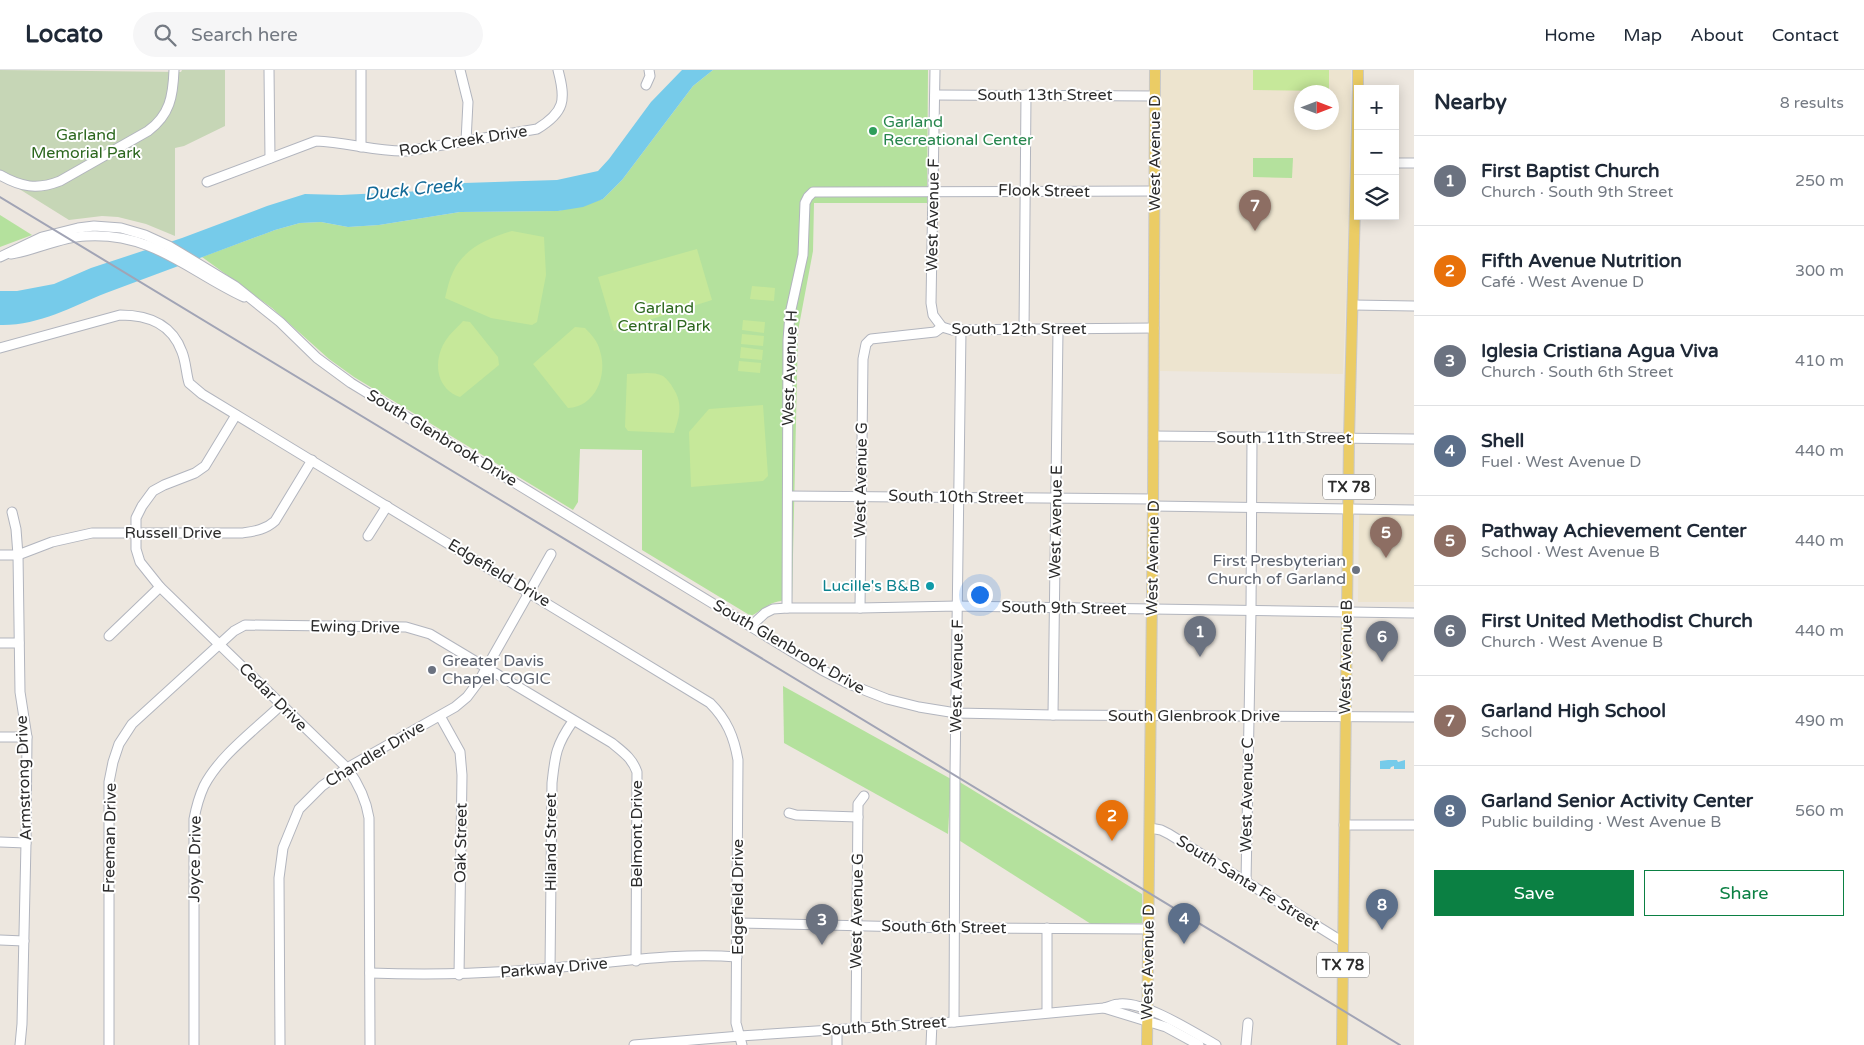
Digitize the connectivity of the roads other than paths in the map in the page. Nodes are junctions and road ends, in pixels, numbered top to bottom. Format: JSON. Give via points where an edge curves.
{"nodes":[{"id":1,"x":174,"y":70,"type":"edge"},
{"id":2,"x":269,"y":70,"type":"edge"},
{"id":3,"x":361,"y":70,"type":"edge"},
{"id":4,"x":460,"y":70,"type":"edge"},
{"id":5,"x":558,"y":70,"type":"edge"},
{"id":6,"x":649,"y":70,"type":"edge"},
{"id":7,"x":935,"y":70,"type":"edge"},
{"id":8,"x":1155,"y":70,"type":"edge"},
{"id":9,"x":1358,"y":70,"type":"edge"},
{"id":10,"x":646,"y":85,"type":"dead end"},
{"id":11,"x":1358,"y":85,"type":"edge"},
{"id":12,"x":935,"y":94,"type":"junction"},
{"id":13,"x":1026,"y":95,"type":"junction"},
{"id":14,"x":1155,"y":96,"type":"junction"},
{"id":15,"x":466,"y":141,"type":"junction"},
{"id":16,"x":361,"y":147,"type":"junction"},
{"id":17,"x":270,"y":158,"type":"junction"},
{"id":18,"x":1399,"y":163,"type":"edge"},
{"id":19,"x":1414,"y":163,"type":"edge"},
{"id":20,"x":0,"y":174,"type":"edge"},
{"id":21,"x":1357,"y":175,"type":"edge"},
{"id":22,"x":207,"y":182,"type":"dead end"},
{"id":23,"x":1026,"y":191,"type":"junction"},
{"id":24,"x":1155,"y":191,"type":"junction"},
{"id":25,"x":933,"y":192,"type":"junction"},
{"id":26,"x":3,"y":256,"type":"edge"},
{"id":27,"x":214,"y":276,"type":"junction"},
{"id":28,"x":1353,"y":305,"type":"junction"},
{"id":29,"x":1414,"y":306,"type":"edge"},
{"id":30,"x":942,"y":328,"type":"junction"},
{"id":31,"x":1154,"y":328,"type":"junction"},
{"id":32,"x":961,"y":330,"type":"junction"},
{"id":33,"x":1058,"y":330,"type":"junction"},
{"id":34,"x":1024,"y":331,"type":"junction"},
{"id":35,"x":0,"y":348,"type":"edge"},
{"id":36,"x":863,"y":351,"type":"joint"},
{"id":37,"x":236,"y":415,"type":"junction"},
{"id":38,"x":1154,"y":436,"type":"junction"},
{"id":39,"x":1252,"y":438,"type":"junction"},
{"id":40,"x":1350,"y":438,"type":"junction"},
{"id":41,"x":1414,"y":439,"type":"edge"},
{"id":42,"x":312,"y":460,"type":"junction"},
{"id":43,"x":788,"y":496,"type":"junction"},
{"id":44,"x":861,"y":496,"type":"junction"},
{"id":45,"x":959,"y":497,"type":"junction"},
{"id":46,"x":1056,"y":498,"type":"junction"},
{"id":47,"x":1153,"y":503,"type":"junction"},
{"id":48,"x":387,"y":506,"type":"junction"},
{"id":49,"x":1252,"y":508,"type":"junction"},
{"id":50,"x":1349,"y":509,"type":"junction"},
{"id":51,"x":1414,"y":510,"type":"edge"},
{"id":52,"x":12,"y":512,"type":"dead end"},
{"id":53,"x":136,"y":533,"type":"junction"},
{"id":54,"x":368,"y":536,"type":"dead end"},
{"id":55,"x":550,"y":554,"type":"dead end"},
{"id":56,"x":0,"y":555,"type":"edge"},
{"id":57,"x":18,"y":555,"type":"junction"},
{"id":58,"x":160,"y":587,"type":"junction"},
{"id":59,"x":529,"y":592,"type":"junction"},
{"id":60,"x":958,"y":606,"type":"junction"},
{"id":61,"x":787,"y":608,"type":"junction"},
{"id":62,"x":860,"y":608,"type":"junction"},
{"id":63,"x":1055,"y":608,"type":"junction"},
{"id":64,"x":1152,"y":609,"type":"junction"},
{"id":65,"x":1251,"y":611,"type":"junction"},
{"id":66,"x":1347,"y":612,"type":"junction"},
{"id":67,"x":1414,"y":613,"type":"edge"},
{"id":68,"x":751,"y":626,"type":"junction"},
{"id":69,"x":109,"y":636,"type":"dead end"},
{"id":70,"x":0,"y":643,"type":"edge"},
{"id":71,"x":20,"y":643,"type":"junction"},
{"id":72,"x":220,"y":645,"type":"junction"},
{"id":73,"x":486,"y":668,"type":"junction"},
{"id":74,"x":281,"y":705,"type":"junction"},
{"id":75,"x":956,"y":712,"type":"junction"},
{"id":76,"x":1053,"y":715,"type":"junction"},
{"id":77,"x":440,"y":716,"type":"junction"},
{"id":78,"x":1150,"y":716,"type":"junction"},
{"id":79,"x":1249,"y":716,"type":"junction"},
{"id":80,"x":1345,"y":717,"type":"junction"},
{"id":81,"x":1414,"y":717,"type":"edge"},
{"id":82,"x":573,"y":721,"type":"junction"},
{"id":83,"x":0,"y":737,"type":"edge"},
{"id":84,"x":27,"y":737,"type":"junction"},
{"id":85,"x":346,"y":768,"type":"junction"},
{"id":86,"x":864,"y":796,"type":"dead end"},
{"id":87,"x":789,"y":813,"type":"dead end"},
{"id":88,"x":858,"y":817,"type":"junction"},
{"id":89,"x":1344,"y":825,"type":"junction"},
{"id":90,"x":1414,"y":826,"type":"edge"},
{"id":91,"x":1150,"y":828,"type":"junction"},
{"id":92,"x":0,"y":842,"type":"edge"},
{"id":93,"x":26,"y":843,"type":"junction"},
{"id":94,"x":1246,"y":882,"type":"junction"},
{"id":95,"x":738,"y":923,"type":"junction"},
{"id":96,"x":858,"y":926,"type":"junction"},
{"id":97,"x":953,"y":928,"type":"junction"},
{"id":98,"x":1047,"y":928,"type":"junction"},
{"id":99,"x":1149,"y":929,"type":"junction"},
{"id":100,"x":0,"y":940,"type":"edge"},
{"id":101,"x":24,"y":941,"type":"junction"},
{"id":102,"x":1343,"y":942,"type":"junction"},
{"id":103,"x":737,"y":957,"type":"junction"},
{"id":104,"x":636,"y":961,"type":"junction"},
{"id":105,"x":550,"y":969,"type":"junction"},
{"id":106,"x":370,"y":973,"type":"junction"},
{"id":107,"x":459,"y":975,"type":"junction"},
{"id":108,"x":1104,"y":1008,"type":"junction"},
{"id":109,"x":1148,"y":1010,"type":"junction"},
{"id":110,"x":1048,"y":1012,"type":"junction"},
{"id":111,"x":1147,"y":1021,"type":"junction"},
{"id":112,"x":954,"y":1022,"type":"junction"},
{"id":113,"x":932,"y":1023,"type":"junction"},
{"id":114,"x":1248,"y":1023,"type":"dead end"},
{"id":115,"x":856,"y":1028,"type":"junction"},
{"id":116,"x":837,"y":1030,"type":"junction"},
{"id":117,"x":741,"y":1040,"type":"edge"},
{"id":118,"x":649,"y":1044,"type":"edge"},
{"id":119,"x":20,"y":1045,"type":"edge"},
{"id":120,"x":108,"y":1045,"type":"edge"},
{"id":121,"x":194,"y":1045,"type":"edge"},
{"id":122,"x":280,"y":1045,"type":"edge"},
{"id":123,"x":370,"y":1045,"type":"edge"},
{"id":124,"x":634,"y":1045,"type":"edge"},
{"id":125,"x":837,"y":1045,"type":"edge"},
{"id":126,"x":931,"y":1045,"type":"edge"},
{"id":127,"x":1147,"y":1045,"type":"edge"},
{"id":128,"x":1199,"y":1045,"type":"edge"},
{"id":129,"x":1216,"y":1045,"type":"edge"},
{"id":130,"x":1246,"y":1045,"type":"edge"},
{"id":131,"x":1342,"y":1045,"type":"edge"}],
"edges":[{"from":1,"to":20,"type":"street","via":[[171,102],[165,115],[148,131],[50,185],[19,185]]},
{"from":2,"to":17,"type":"street"},
{"from":3,"to":16,"type":"street"},
{"from":4,"to":15,"type":"street","via":[[468,102]]},
{"from":5,"to":15,"type":"street","name":"Rock Creek Drive","via":[[564,92],[550,122],[537,129]]},
{"from":6,"to":10,"type":"street"},
{"from":7,"to":12,"type":"street","name":"West Avenue F"},
{"from":8,"to":14,"type":"main road","name":"West Avenue D"},
{"from":9,"to":11,"type":"main road","name":"West Avenue B","number":"TX 78"},
{"from":12,"to":13,"type":"street","name":"South 13th Street"},
{"from":12,"to":25,"type":"street","name":"West Avenue F"},
{"from":13,"to":14,"type":"street","name":"South 13th Street"},
{"from":13,"to":23,"type":"street"},
{"from":14,"to":24,"type":"main road","name":"West Avenue D"},
{"from":15,"to":16,"type":"street","name":"Rock Creek Drive","via":[[390,152]]},
{"from":16,"to":17,"type":"street","name":"Rock Creek Drive","via":[[316,141]]},
{"from":17,"to":22,"type":"street","name":"Rock Creek Drive"},
{"from":18,"to":19,"type":"street"},
{"from":21,"to":28,"type":"main road","name":"West Avenue B","number":"TX 78"},
{"from":23,"to":24,"type":"street","name":"Flook Street"},
{"from":23,"to":25,"type":"street","name":"Flook Street"},
{"from":23,"to":34,"type":"street"},
{"from":24,"to":31,"type":"main road","name":"West Avenue D"},
{"from":25,"to":30,"type":"street","name":"West Avenue F","via":[[931,303],[933,315]]},
{"from":25,"to":43,"type":"street","name":"West Avenue H","via":[[813,192],[808,197],[804,208],[803,255],[790,314],[788,340]]},
{"from":26,"to":27,"type":"street","name":"South Glenbrook Drive","via":[[59,240],[113,236],[159,249]]},
{"from":26,"to":27,"type":"street","name":"South Glenbrook Drive","via":[[42,237],[78,228],[121,228],[169,246]]},
{"from":27,"to":68,"type":"street","name":"South Glenbrook Drive","via":[[236,286],[350,383]]},
{"from":28,"to":29,"type":"street"},
{"from":28,"to":40,"type":"main road","name":"West Avenue B","number":"TX 78"},
{"from":30,"to":32,"type":"street","name":"South 12th Street"},
{"from":30,"to":36,"type":"street","name":"South 12th Street","via":[[935,332],[871,339]]},
{"from":31,"to":33,"type":"street","name":"South 12th Street"},
{"from":31,"to":38,"type":"main road","name":"West Avenue D"},
{"from":32,"to":34,"type":"street","name":"South 12th Street"},
{"from":32,"to":45,"type":"street","name":"West Avenue F"},
{"from":33,"to":34,"type":"street","name":"South 12th Street"},
{"from":33,"to":46,"type":"street","name":"West Avenue E"},
{"from":35,"to":37,"type":"street","name":"Edgefield Drive","via":[[120,315],[146,317],[163,324],[174,335],[183,353],[189,383]]},
{"from":36,"to":44,"type":"street","name":"West Avenue G"},
{"from":37,"to":42,"type":"street","name":"Edgefield Drive"},
{"from":37,"to":53,"type":"street","name":"Cedar Drive","via":[[206,466],[153,491],[136,518]]},
{"from":38,"to":39,"type":"street","name":"South 11th Street"},
{"from":38,"to":47,"type":"main road","name":"West Avenue D"},
{"from":39,"to":40,"type":"street","name":"South 11th Street"},
{"from":39,"to":49,"type":"street","name":"West Avenue C"},
{"from":40,"to":41,"type":"street","name":"South 11th Street"},
{"from":40,"to":50,"type":"main road","name":"West Avenue B","number":"TX 78"},
{"from":42,"to":48,"type":"street","name":"Edgefield Drive"},
{"from":42,"to":53,"type":"street","name":"Russell Drive","via":[[268,528],[242,534]]},
{"from":43,"to":44,"type":"street","name":"South 10th Street"},
{"from":43,"to":61,"type":"street","name":"West Avenue H"},
{"from":44,"to":45,"type":"street","name":"South 10th Street"},
{"from":44,"to":62,"type":"street","name":"West Avenue G"},
{"from":45,"to":46,"type":"street","name":"South 10th Street"},
{"from":45,"to":60,"type":"street","name":"West Avenue F"},
{"from":46,"to":47,"type":"street","name":"South 10th Street"},
{"from":46,"to":63,"type":"street","name":"West Avenue E"},
{"from":47,"to":49,"type":"street","name":"South 10th Street"},
{"from":47,"to":64,"type":"main road","name":"West Avenue D"},
{"from":48,"to":54,"type":"street"},
{"from":48,"to":59,"type":"street","name":"Edgefield Drive"},
{"from":49,"to":50,"type":"street","name":"South 10th Street"},
{"from":49,"to":65,"type":"street","name":"West Avenue C"},
{"from":50,"to":51,"type":"street","name":"South 10th Street"},
{"from":50,"to":66,"type":"main road","name":"West Avenue B","number":"TX 78"},
{"from":52,"to":57,"type":"street","name":"Armstrong Drive"},
{"from":53,"to":57,"type":"street","name":"Russell Drive","via":[[92,533],[68,537]]},
{"from":53,"to":58,"type":"street","name":"Cedar Drive","via":[[140,562]]},
{"from":55,"to":59,"type":"street","name":"Chandler Drive"},
{"from":56,"to":57,"type":"street","name":"Russell Drive"},
{"from":57,"to":71,"type":"street","name":"Armstrong Drive"},
{"from":58,"to":69,"type":"street"},
{"from":58,"to":72,"type":"street","name":"Cedar Drive"},
{"from":59,"to":73,"type":"street","name":"Chandler Drive"},
{"from":59,"to":95,"type":"street","name":"Edgefield Drive","via":[[710,703],[725,719],[738,760]]},
{"from":60,"to":62,"type":"street","name":"South 9th Street"},
{"from":60,"to":63,"type":"street","name":"South 9th Street"},
{"from":60,"to":75,"type":"street","name":"West Avenue F"},
{"from":61,"to":62,"type":"street","name":"South 9th Street"},
{"from":61,"to":68,"type":"street","name":"South 9th Street","via":[[773,609]]},
{"from":63,"to":64,"type":"street","name":"South 9th Street"},
{"from":63,"to":76,"type":"street","name":"West Avenue E"},
{"from":64,"to":65,"type":"street","name":"South 9th Street"},
{"from":64,"to":78,"type":"main road","name":"West Avenue D"},
{"from":65,"to":66,"type":"street","name":"South 9th Street"},
{"from":65,"to":79,"type":"street","name":"West Avenue C"},
{"from":66,"to":67,"type":"street","name":"South 9th Street"},
{"from":66,"to":80,"type":"main road","name":"West Avenue B","number":"TX 78"},
{"from":68,"to":75,"type":"street","name":"South Glenbrook Drive","via":[[822,670],[872,694],[920,707]]},
{"from":70,"to":71,"type":"street"},
{"from":71,"to":84,"type":"street","name":"Armstrong Drive","via":[[20,692]]},
{"from":72,"to":73,"type":"street","name":"Ewing Drive","via":[[234,631],[245,626],[406,627],[430,634]]},
{"from":72,"to":74,"type":"street","name":"Cedar Drive"},
{"from":72,"to":120,"type":"street","name":"Freeman Drive","via":[[132,724],[119,744],[113,762],[109,782]]},
{"from":73,"to":77,"type":"street","name":"Chandler Drive","via":[[467,697]]},
{"from":73,"to":82,"type":"street","name":"Belmont Drive"},
{"from":74,"to":85,"type":"street","name":"Cedar Drive"},
{"from":74,"to":121,"type":"street","name":"Joyce Drive","via":[[220,762],[204,786],[197,804],[194,820]]},
{"from":75,"to":76,"type":"street","name":"South Glenbrook Drive"},
{"from":75,"to":97,"type":"street","name":"West Avenue F"},
{"from":76,"to":78,"type":"street","name":"South Glenbrook Drive"},
{"from":77,"to":85,"type":"street","name":"Chandler Drive"},
{"from":77,"to":107,"type":"street","name":"Oak Street","via":[[460,752],[462,775]]},
{"from":78,"to":79,"type":"street","name":"South Glenbrook Drive"},
{"from":78,"to":91,"type":"main road","name":"West Avenue D"},
{"from":79,"to":80,"type":"street","name":"South Glenbrook Drive"},
{"from":79,"to":94,"type":"street","name":"West Avenue C"},
{"from":80,"to":81,"type":"street","name":"South Glenbrook Drive"},
{"from":80,"to":89,"type":"main road","name":"West Avenue B","number":"TX 78"},
{"from":82,"to":104,"type":"street","name":"Belmont Drive","via":[[612,743],[633,761],[637,772]]},
{"from":82,"to":105,"type":"street","name":"Hiland Street","via":[[560,740],[552,783]]},
{"from":83,"to":84,"type":"street"},
{"from":84,"to":93,"type":"street","name":"Armstrong Drive"},
{"from":85,"to":106,"type":"street","name":"Cedar Drive","via":[[367,804]]},
{"from":85,"to":122,"type":"street","name":"Chandler Drive","via":[[322,786],[299,810],[282,848],[279,878]]},
{"from":86,"to":88,"type":"street","name":"West Avenue G","via":[[858,804]]},
{"from":87,"to":88,"type":"street"},
{"from":88,"to":96,"type":"street","name":"West Avenue G"},
{"from":89,"to":90,"type":"street"},
{"from":89,"to":102,"type":"main road","name":"West Avenue B","number":"TX 78"},
{"from":91,"to":94,"type":"street","name":"South Santa Fe Street","via":[[1169,834]]},
{"from":91,"to":99,"type":"main road","name":"West Avenue D"},
{"from":92,"to":93,"type":"street"},
{"from":93,"to":101,"type":"street","name":"Armstrong Drive"},
{"from":94,"to":102,"type":"street","name":"South Santa Fe Street"},
{"from":95,"to":96,"type":"street","name":"South 6th Street"},
{"from":95,"to":103,"type":"street","name":"Edgefield Drive"},
{"from":96,"to":97,"type":"street","name":"South 6th Street"},
{"from":96,"to":115,"type":"street","name":"West Avenue G"},
{"from":97,"to":98,"type":"street","name":"South 6th Street"},
{"from":97,"to":112,"type":"street","name":"West Avenue F"},
{"from":98,"to":99,"type":"street","name":"South 6th Street"},
{"from":98,"to":110,"type":"street"},
{"from":99,"to":109,"type":"main road","name":"West Avenue D"},
{"from":100,"to":101,"type":"street"},
{"from":101,"to":119,"type":"street","name":"Armstrong Drive"},
{"from":102,"to":131,"type":"main road","name":"West Avenue B","number":"TX 78"},
{"from":103,"to":104,"type":"street","name":"Parkway Drive"},
{"from":103,"to":117,"type":"street","name":"Edgefield Drive","via":[[736,1023]]},
{"from":104,"to":105,"type":"street","name":"Parkway Drive"},
{"from":105,"to":107,"type":"street","name":"Parkway Drive"},
{"from":106,"to":107,"type":"street","name":"Parkway Drive"},
{"from":106,"to":123,"type":"street","name":"Cedar Drive"},
{"from":108,"to":109,"type":"street","name":"South 5th Street","via":[[1119,1004]]},
{"from":108,"to":110,"type":"street","name":"South 5th Street"},
{"from":108,"to":111,"type":"street","name":"South 5th Street"},
{"from":109,"to":111,"type":"main road","name":"West Avenue D"},
{"from":109,"to":129,"type":"street","name":"South 5th Street"},
{"from":110,"to":112,"type":"street","name":"South 5th Street"},
{"from":111,"to":127,"type":"main road","name":"West Avenue D"},
{"from":111,"to":128,"type":"street","name":"South 5th Street","via":[[1166,1027]]},
{"from":112,"to":113,"type":"street","name":"South 5th Street"},
{"from":113,"to":115,"type":"street","name":"South 5th Street"},
{"from":113,"to":126,"type":"street"},
{"from":114,"to":130,"type":"street"},
{"from":115,"to":116,"type":"street","name":"South 5th Street"},
{"from":116,"to":117,"type":"street","name":"South 5th Street"},
{"from":116,"to":125,"type":"street"},
{"from":117,"to":118,"type":"street","name":"South 5th Street"},
{"from":118,"to":124,"type":"street","name":"South 5th Street"}]}
